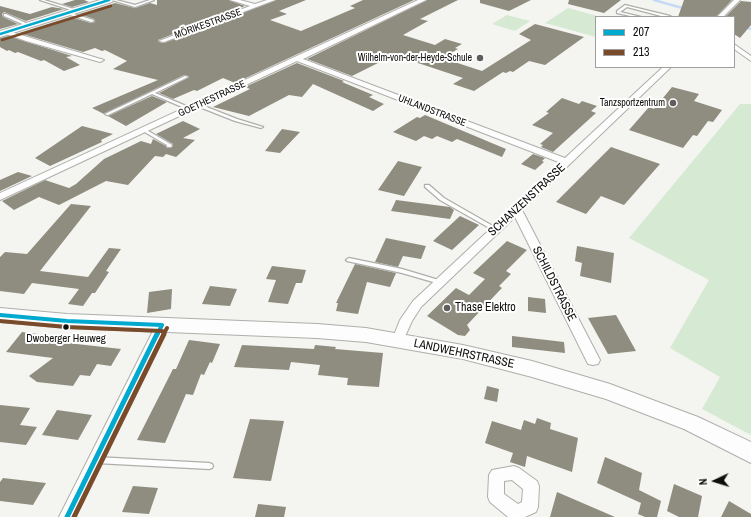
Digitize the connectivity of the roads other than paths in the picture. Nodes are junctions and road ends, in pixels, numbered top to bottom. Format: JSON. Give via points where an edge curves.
{"nodes":[{"id":1,"x":41,"y":0,"type":"edge"},
{"id":2,"x":109,"y":0,"type":"edge"},
{"id":3,"x":113,"y":0,"type":"edge"},
{"id":4,"x":153,"y":0,"type":"edge"},
{"id":5,"x":233,"y":0,"type":"edge"},
{"id":6,"x":272,"y":0,"type":"edge"},
{"id":7,"x":423,"y":0,"type":"edge"},
{"id":8,"x":737,"y":0,"type":"edge"},
{"id":9,"x":255,"y":6,"type":"junction"},
{"id":10,"x":71,"y":12,"type":"junction"},
{"id":11,"x":5,"y":15,"type":"dead end"},
{"id":12,"x":635,"y":16,"type":"edge"},
{"id":13,"x":665,"y":16,"type":"edge"},
{"id":14,"x":721,"y":16,"type":"edge"},
{"id":15,"x":92,"y":21,"type":"dead end"},
{"id":16,"x":28,"y":25,"type":"junction"},
{"id":17,"x":2,"y":33,"type":"edge"},
{"id":18,"x":162,"y":41,"type":"dead end"},
{"id":19,"x":735,"y":47,"type":"edge"},
{"id":20,"x":297,"y":59,"type":"junction"},
{"id":21,"x":751,"y":59,"type":"edge"},
{"id":22,"x":100,"y":60,"type":"dead end"},
{"id":23,"x":666,"y":68,"type":"edge"},
{"id":24,"x":186,"y":77,"type":"dead end"},
{"id":25,"x":152,"y":93,"type":"junction"},
{"id":26,"x":198,"y":105,"type":"junction"},
{"id":27,"x":190,"y":109,"type":"junction"},
{"id":28,"x":107,"y":114,"type":"dead end"},
{"id":29,"x":261,"y":127,"type":"dead end"},
{"id":30,"x":144,"y":130,"type":"junction"},
{"id":31,"x":169,"y":146,"type":"dead end"},
{"id":32,"x":567,"y":162,"type":"junction"},
{"id":33,"x":426,"y":186,"type":"dead end"},
{"id":34,"x":0,"y":197,"type":"edge"},
{"id":35,"x":516,"y":209,"type":"junction"},
{"id":36,"x":496,"y":229,"type":"junction"},
{"id":37,"x":349,"y":260,"type":"dead end"},
{"id":38,"x":440,"y":282,"type":"junction"},
{"id":39,"x":0,"y":315,"type":"edge"},
{"id":40,"x":162,"y":326,"type":"junction"},
{"id":41,"x":398,"y":340,"type":"junction"},
{"id":42,"x":593,"y":360,"type":"dead end"},
{"id":43,"x":751,"y":453,"type":"edge"},
{"id":44,"x":96,"y":460,"type":"junction"},
{"id":45,"x":209,"y":466,"type":"dead end"},
{"id":46,"x":67,"y":517,"type":"edge"}],
"edges":[{"from":1,"to":10,"type":"lane"},
{"from":2,"to":10,"type":"street"},
{"from":3,"to":4,"type":"lane","via":[[135,6]]},
{"from":5,"to":9,"type":"street","name":"MÖRIKESTRASSE"},
{"from":6,"to":9,"type":"street","name":"MÖRIKESTRASSE"},
{"from":7,"to":20,"type":"street","name":"GOETHESTRASSE"},
{"from":8,"to":14,"type":"street"},
{"from":9,"to":18,"type":"street","name":"MÖRIKESTRASSE"},
{"from":10,"to":15,"type":"lane"},
{"from":10,"to":16,"type":"street"},
{"from":11,"to":16,"type":"lane"},
{"from":12,"to":13,"type":"lane","via":[[618,12],[626,6]]},
{"from":16,"to":17,"type":"street"},
{"from":17,"to":22,"type":"street"},
{"from":19,"to":21,"type":"street"},
{"from":20,"to":26,"type":"street","name":"GOETHESTRASSE"},
{"from":20,"to":32,"type":"street","name":"UHLANDSTRASSE"},
{"from":23,"to":32,"type":"street","name":"SCHANZENSTRASSE"},
{"from":24,"to":25,"type":"lane"},
{"from":25,"to":27,"type":"lane"},
{"from":25,"to":28,"type":"lane"},
{"from":26,"to":27,"type":"street","name":"GOETHESTRASSE"},
{"from":26,"to":29,"type":"lane"},
{"from":27,"to":30,"type":"street","name":"GOETHESTRASSE"},
{"from":30,"to":31,"type":"lane"},
{"from":30,"to":34,"type":"street","name":"GOETHESTRASSE"},
{"from":32,"to":35,"type":"street","name":"SCHANZENSTRASSE"},
{"from":33,"to":36,"type":"lane","via":[[442,199]]},
{"from":35,"to":36,"type":"street","name":"SCHANZENSTRASSE"},
{"from":35,"to":42,"type":"street","name":"SCHILDSTRASSE"},
{"from":36,"to":38,"type":"street","name":"SCHANZENSTRASSE"},
{"from":37,"to":38,"type":"lane"},
{"from":38,"to":41,"type":"street","name":"SCHANZENSTRASSE","via":[[417,304],[406,320]]},
{"from":39,"to":40,"type":"street","name":"LANDWEHRSTRASSE"},
{"from":40,"to":41,"type":"street","name":"LANDWEHRSTRASSE","via":[[270,328]]},
{"from":40,"to":44,"type":"street"},
{"from":41,"to":43,"type":"street","name":"LANDWEHRSTRASSE","via":[[471,354],[610,392],[691,423]]},
{"from":44,"to":45,"type":"lane"},
{"from":44,"to":46,"type":"street"}]}
